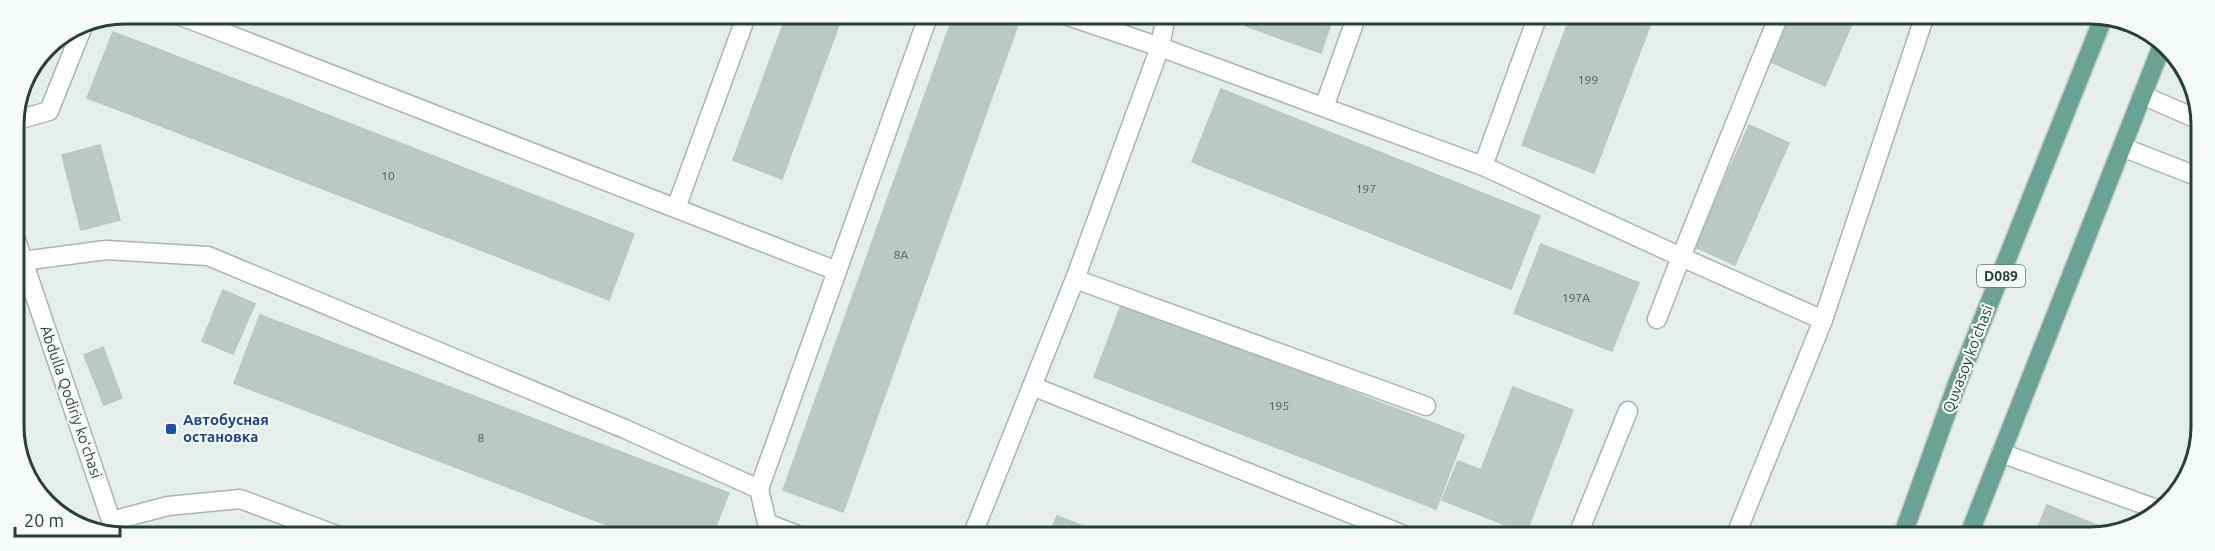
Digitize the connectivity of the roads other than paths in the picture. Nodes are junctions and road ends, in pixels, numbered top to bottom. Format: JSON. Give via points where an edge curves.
{"nodes":[{"id":1,"x":202,"y":24,"type":"edge"},
{"id":2,"x":743,"y":24,"type":"edge"},
{"id":3,"x":925,"y":24,"type":"edge"},
{"id":4,"x":1093,"y":24,"type":"edge"},
{"id":5,"x":1164,"y":24,"type":"edge"},
{"id":6,"x":1354,"y":24,"type":"edge"},
{"id":7,"x":1535,"y":24,"type":"edge"},
{"id":8,"x":1775,"y":24,"type":"edge"},
{"id":9,"x":1922,"y":24,"type":"edge"},
{"id":10,"x":2100,"y":25,"type":"edge"},
{"id":11,"x":80,"y":35,"type":"edge"},
{"id":12,"x":1160,"y":46,"type":"junction"},
{"id":13,"x":2160,"y":51,"type":"edge"},
{"id":14,"x":2142,"y":95,"type":"junction"},
{"id":15,"x":1324,"y":107,"type":"junction"},
{"id":16,"x":2190,"y":116,"type":"edge"},
{"id":17,"x":24,"y":119,"type":"edge"},
{"id":18,"x":2122,"y":147,"type":"junction"},
{"id":19,"x":1483,"y":166,"type":"junction"},
{"id":20,"x":2191,"y":174,"type":"edge"},
{"id":21,"x":676,"y":208,"type":"junction"},
{"id":22,"x":1681,"y":257,"type":"junction"},
{"id":23,"x":24,"y":260,"type":"edge"},
{"id":24,"x":837,"y":271,"type":"junction"},
{"id":25,"x":24,"y":275,"type":"edge"},
{"id":26,"x":1075,"y":279,"type":"junction"},
{"id":27,"x":1657,"y":319,"type":"dead end"},
{"id":28,"x":1823,"y":320,"type":"junction"},
{"id":29,"x":1032,"y":386,"type":"junction"},
{"id":30,"x":1426,"y":406,"type":"dead end"},
{"id":31,"x":1628,"y":411,"type":"dead end"},
{"id":32,"x":2001,"y":453,"type":"junction"},
{"id":33,"x":759,"y":489,"type":"junction"},
{"id":34,"x":2150,"y":507,"type":"edge"},
{"id":35,"x":113,"y":526,"type":"edge"},
{"id":36,"x":118,"y":526,"type":"edge"},
{"id":37,"x":315,"y":527,"type":"edge"},
{"id":38,"x":777,"y":527,"type":"edge"},
{"id":39,"x":976,"y":527,"type":"edge"},
{"id":40,"x":1384,"y":527,"type":"edge"},
{"id":41,"x":1581,"y":527,"type":"edge"},
{"id":42,"x":1739,"y":527,"type":"edge"},
{"id":43,"x":1906,"y":527,"type":"edge"},
{"id":44,"x":1972,"y":527,"type":"edge"}],
"edges":[{"from":1,"to":21,"type":"street"},
{"from":2,"to":21,"type":"street"},
{"from":3,"to":24,"type":"street"},
{"from":4,"to":12,"type":"street"},
{"from":5,"to":12,"type":"street"},
{"from":6,"to":15,"type":"street"},
{"from":7,"to":19,"type":"street"},
{"from":8,"to":22,"type":"street"},
{"from":9,"to":28,"type":"street"},
{"from":10,"to":43,"type":"main road","name":"Quvasoy koʻchasi","number":"D089"},
{"from":11,"to":17,"type":"street","via":[[49,111]]},
{"from":12,"to":15,"type":"street"},
{"from":12,"to":26,"type":"street"},
{"from":13,"to":14,"type":"main road"},
{"from":14,"to":16,"type":"street"},
{"from":14,"to":18,"type":"main road"},
{"from":15,"to":19,"type":"street"},
{"from":18,"to":20,"type":"street"},
{"from":18,"to":32,"type":"main road"},
{"from":19,"to":22,"type":"street"},
{"from":21,"to":24,"type":"street"},
{"from":22,"to":27,"type":"street"},
{"from":22,"to":28,"type":"street"},
{"from":23,"to":33,"type":"street","via":[[106,250],[208,256],[625,429]]},
{"from":24,"to":33,"type":"street"},
{"from":25,"to":35,"type":"street","name":"Abdulla Qodiriy koʻchasi"},
{"from":26,"to":29,"type":"street"},
{"from":26,"to":30,"type":"street"},
{"from":28,"to":42,"type":"street"},
{"from":29,"to":39,"type":"street"},
{"from":29,"to":40,"type":"street"},
{"from":31,"to":41,"type":"street"},
{"from":32,"to":34,"type":"street"},
{"from":32,"to":44,"type":"main road"},
{"from":33,"to":38,"type":"street","via":[[767,523]]},
{"from":36,"to":37,"type":"street","via":[[168,506],[240,499]]}]}
